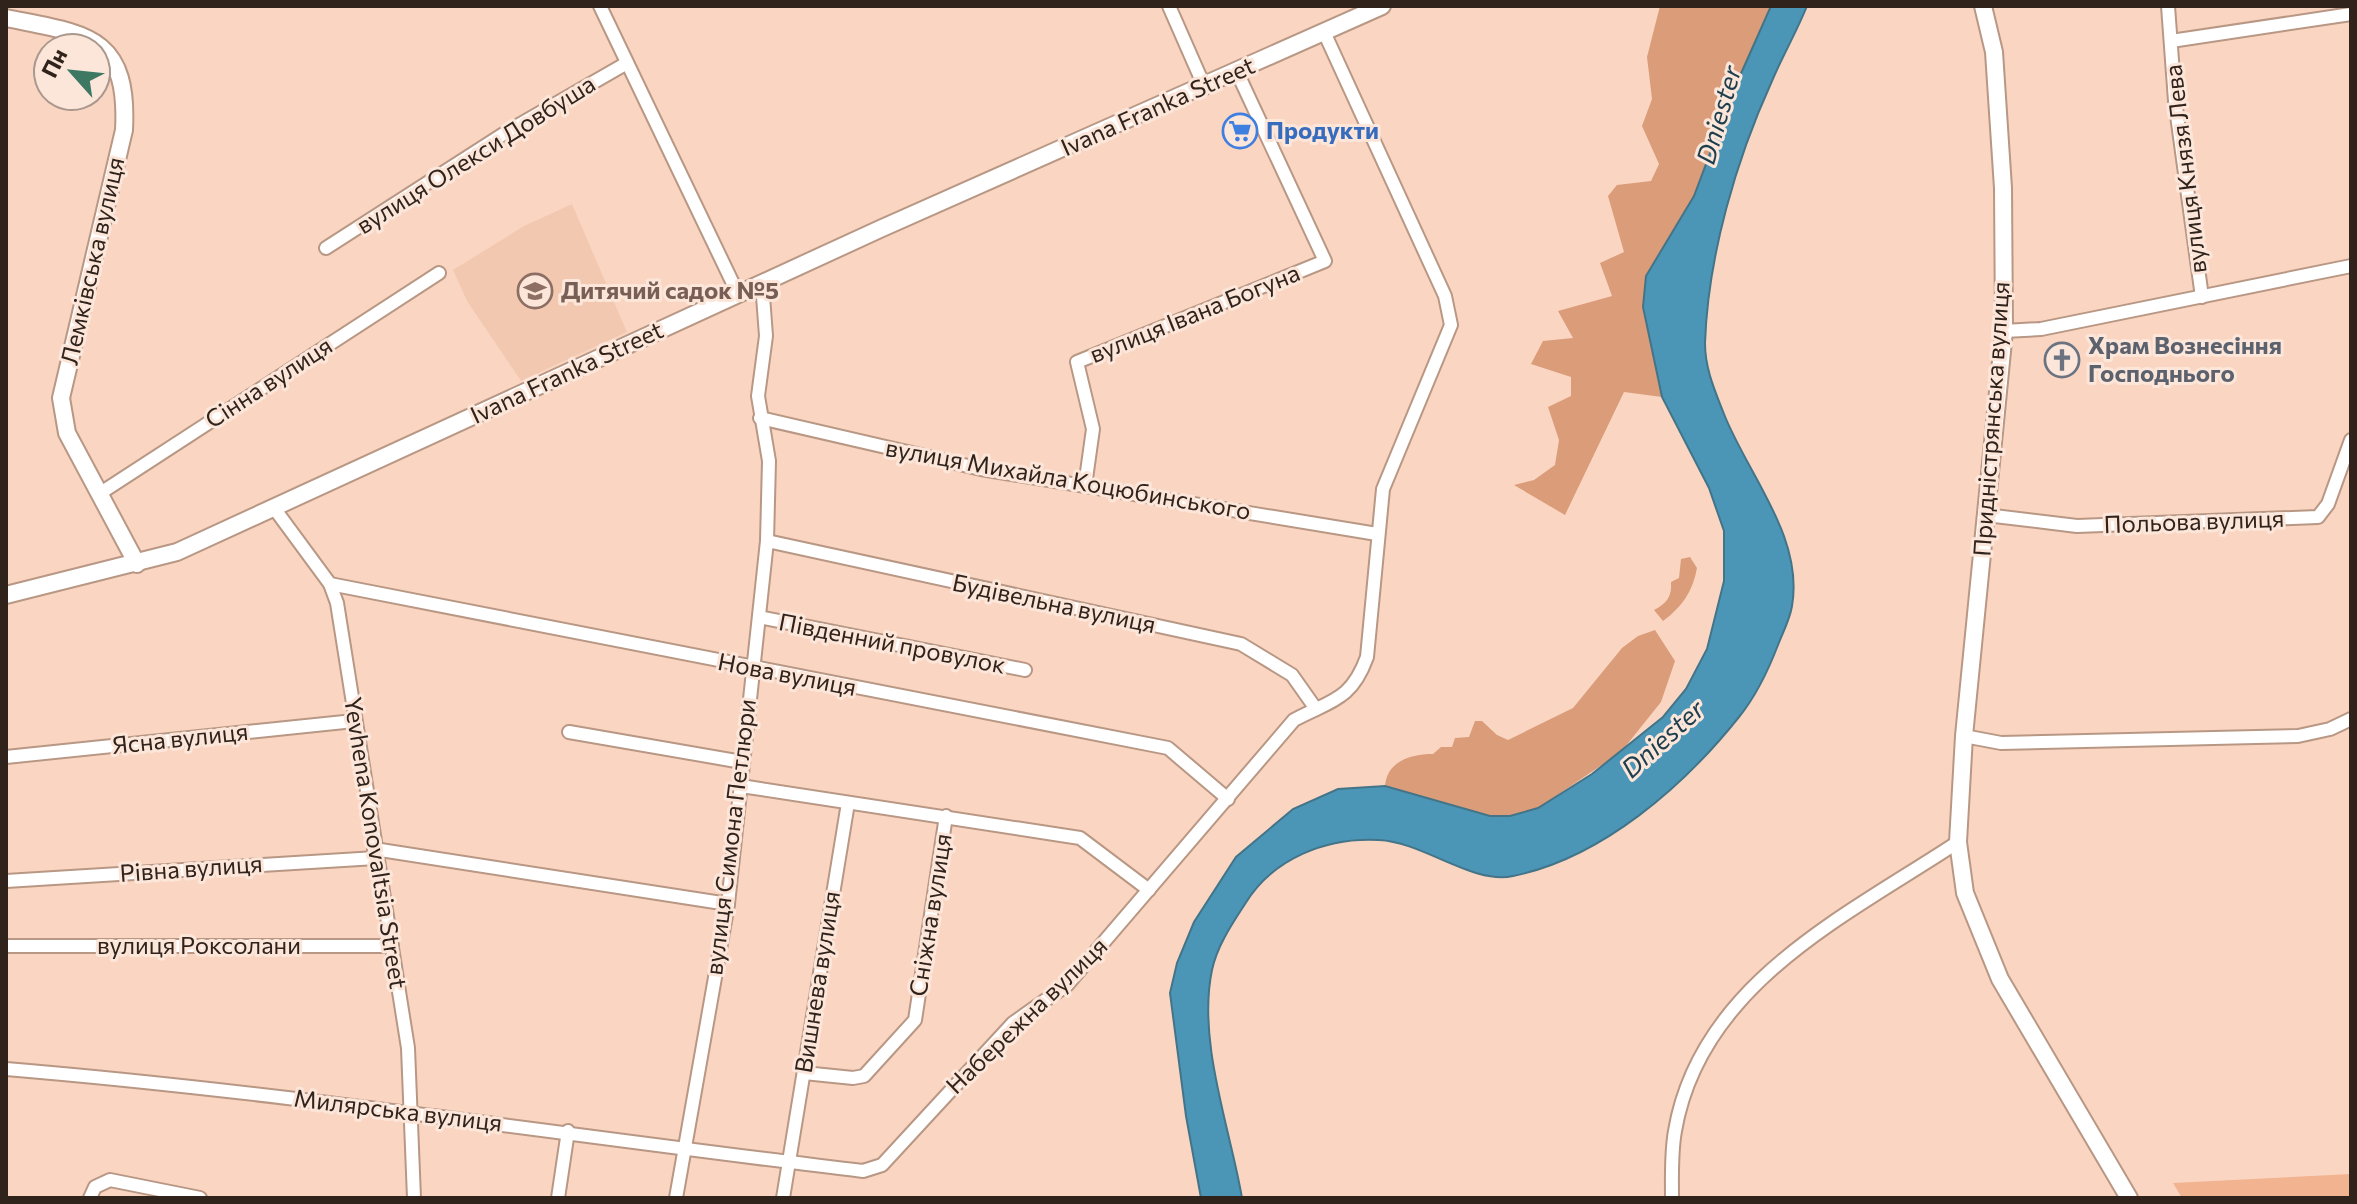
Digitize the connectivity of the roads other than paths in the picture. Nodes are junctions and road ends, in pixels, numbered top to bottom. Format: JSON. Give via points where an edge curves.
{"nodes":[{"id":1,"x":600,"y":6,"type":"edge"},
{"id":2,"x":1169,"y":6,"type":"edge"},
{"id":3,"x":1382,"y":6,"type":"edge"},
{"id":4,"x":1983,"y":6,"type":"edge"},
{"id":5,"x":2168,"y":6,"type":"edge"},
{"id":6,"x":2351,"y":14,"type":"edge"},
{"id":7,"x":6,"y":18,"type":"edge"},
{"id":8,"x":1324,"y":32,"type":"junction"},
{"id":9,"x":2171,"y":41,"type":"junction"},
{"id":10,"x":627,"y":63,"type":"junction"},
{"id":11,"x":1237,"y":72,"type":"junction"},
{"id":12,"x":1205,"y":88,"type":"junction"},
{"id":13,"x":326,"y":248,"type":"dead end"},
{"id":14,"x":2351,"y":266,"type":"edge"},
{"id":15,"x":439,"y":273,"type":"dead end"},
{"id":16,"x":762,"y":283,"type":"junction"},
{"id":17,"x":738,"y":294,"type":"junction"},
{"id":18,"x":2202,"y":297,"type":"junction"},
{"id":19,"x":2004,"y":331,"type":"junction"},
{"id":20,"x":760,"y":418,"type":"junction"},
{"id":21,"x":2351,"y":440,"type":"edge"},
{"id":22,"x":1085,"y":486,"type":"junction"},
{"id":23,"x":99,"y":494,"type":"junction"},
{"id":24,"x":274,"y":508,"type":"junction"},
{"id":25,"x":1986,"y":515,"type":"junction"},
{"id":26,"x":1377,"y":534,"type":"junction"},
{"id":27,"x":767,"y":541,"type":"junction"},
{"id":28,"x":137,"y":564,"type":"junction"},
{"id":29,"x":330,"y":584,"type":"junction"},
{"id":30,"x":6,"y":595,"type":"edge"},
{"id":31,"x":759,"y":617,"type":"junction"},
{"id":32,"x":752,"y":668,"type":"junction"},
{"id":33,"x":1025,"y":670,"type":"dead end"},
{"id":34,"x":1316,"y":709,"type":"junction"},
{"id":35,"x":2351,"y":719,"type":"edge"},
{"id":36,"x":354,"y":721,"type":"junction"},
{"id":37,"x":569,"y":732,"type":"dead end"},
{"id":38,"x":1964,"y":736,"type":"junction"},
{"id":39,"x":6,"y":757,"type":"edge"},
{"id":40,"x":742,"y":762,"type":"junction"},
{"id":41,"x":741,"y":786,"type":"junction"},
{"id":42,"x":1228,"y":799,"type":"junction"},
{"id":43,"x":848,"y":803,"type":"junction"},
{"id":44,"x":946,"y":816,"type":"junction"},
{"id":45,"x":1958,"y":842,"type":"junction"},
{"id":46,"x":375,"y":853,"type":"junction"},
{"id":47,"x":6,"y":881,"type":"edge"},
{"id":48,"x":1149,"y":890,"type":"junction"},
{"id":49,"x":728,"y":904,"type":"junction"},
{"id":50,"x":6,"y":946,"type":"edge"},
{"id":51,"x":392,"y":946,"type":"junction"},
{"id":52,"x":6,"y":1069,"type":"edge"},
{"id":53,"x":804,"y":1073,"type":"junction"},
{"id":54,"x":413,"y":1112,"type":"junction"},
{"id":55,"x":568,"y":1131,"type":"junction"},
{"id":56,"x":684,"y":1148,"type":"junction"},
{"id":57,"x":789,"y":1162,"type":"junction"},
{"id":58,"x":90,"y":1198,"type":"edge"},
{"id":59,"x":200,"y":1198,"type":"edge"},
{"id":60,"x":414,"y":1198,"type":"edge"},
{"id":61,"x":558,"y":1198,"type":"edge"},
{"id":62,"x":676,"y":1198,"type":"edge"},
{"id":63,"x":783,"y":1198,"type":"edge"},
{"id":64,"x":1672,"y":1198,"type":"edge"},
{"id":65,"x":2129,"y":1198,"type":"edge"}],
"edges":[{"from":1,"to":10,"type":"street"},
{"from":2,"to":12,"type":"street"},
{"from":3,"to":8,"type":"main road","name":"Ivana Franka Street"},
{"from":4,"to":19,"type":"main road","name":"Придністрянська вулиця","via":[[1994,52],[2003,188]]},
{"from":5,"to":9,"type":"street","name":"вулиця Князя Лева"},
{"from":6,"to":9,"type":"street","name":"вулиця Князя Лева"},
{"from":7,"to":23,"type":"main road","name":"Лемківська вулиця","via":[[84,35],[105,49],[120,71],[126,94],[124,130],[61,398],[67,433]]},
{"from":8,"to":11,"type":"main road","name":"Ivana Franka Street"},
{"from":8,"to":26,"type":"street","via":[[1445,296],[1451,325],[1392,463]]},
{"from":9,"to":18,"type":"street","name":"вулиця Князя Лева"},
{"from":10,"to":13,"type":"street","name":"вулиця Олекси Довбуша","via":[[505,133]]},
{"from":10,"to":17,"type":"street"},
{"from":11,"to":12,"type":"main road","name":"Ivana Franka Street"},
{"from":11,"to":22,"type":"street","name":"вулиця Івана Богуна","via":[[1325,261],[1077,362],[1093,429]]},
{"from":12,"to":16,"type":"main road","name":"Ivana Franka Street"},
{"from":14,"to":18,"type":"street"},
{"from":15,"to":23,"type":"street","name":"Сінна вулиця"},
{"from":16,"to":17,"type":"main road","name":"Ivana Franka Street"},
{"from":16,"to":20,"type":"street","name":"вулиця Симона Петлюри","via":[[766,336]]},
{"from":17,"to":24,"type":"main road","name":"Ivana Franka Street"},
{"from":18,"to":19,"type":"street","via":[[2041,329]]},
{"from":19,"to":25,"type":"main road","name":"Придністрянська вулиця"},
{"from":20,"to":22,"type":"street","name":"вулиця Михайла Коцюбинського","via":[[981,469]]},
{"from":20,"to":27,"type":"street","name":"вулиця Симона Петлюри","via":[[769,461]]},
{"from":21,"to":25,"type":"street","name":"Польова вулиця","via":[[2328,504],[2318,517],[2077,526]]},
{"from":22,"to":26,"type":"street","name":"вулиця Михайла Коцюбинського"},
{"from":23,"to":28,"type":"main road","name":"Лемківська вулиця"},
{"from":24,"to":28,"type":"main road","name":"Ivana Franka Street","via":[[177,552]]},
{"from":24,"to":29,"type":"street","name":"Yevhena Konovaltsia Street"},
{"from":25,"to":38,"type":"main road","name":"Придністрянська вулиця"},
{"from":26,"to":34,"type":"street","name":"Набережна вулиця","via":[[1361,675],[1338,700]]},
{"from":27,"to":31,"type":"street","name":"вулиця Симона Петлюри"},
{"from":27,"to":34,"type":"street","name":"Будівельна вулиця","via":[[1241,644],[1292,675]]},
{"from":28,"to":30,"type":"main road","name":"Ivana Franka Street"},
{"from":29,"to":32,"type":"street","name":"Нова вулиця"},
{"from":29,"to":36,"type":"street","name":"Yevhena Konovaltsia Street"},
{"from":31,"to":32,"type":"street","name":"вулиця Симона Петлюри"},
{"from":31,"to":33,"type":"street","name":"Південний провулок"},
{"from":32,"to":40,"type":"street","name":"вулиця Симона Петлюри"},
{"from":32,"to":42,"type":"street","name":"Нова вулиця","via":[[1168,748]]},
{"from":34,"to":42,"type":"street","name":"Набережна вулиця","via":[[1294,720]]},
{"from":35,"to":38,"type":"street","via":[[2298,736],[2001,743]]},
{"from":36,"to":39,"type":"street","name":"Ясна вулиця"},
{"from":36,"to":46,"type":"street","name":"Yevhena Konovaltsia Street"},
{"from":37,"to":40,"type":"street"},
{"from":38,"to":45,"type":"main road","name":"Придністрянська вулиця"},
{"from":40,"to":41,"type":"street","name":"вулиця Симона Петлюри"},
{"from":41,"to":43,"type":"street"},
{"from":41,"to":49,"type":"street","name":"вулиця Симона Петлюри"},
{"from":42,"to":48,"type":"street","name":"Набережна вулиця"},
{"from":43,"to":44,"type":"street"},
{"from":43,"to":53,"type":"street","name":"Вишнева вулиця"},
{"from":44,"to":48,"type":"street","via":[[1080,838]]},
{"from":44,"to":53,"type":"street","name":"Сніжна вулиця","via":[[915,1020],[864,1076]]},
{"from":45,"to":64,"type":"street","via":[[1786,957],[1725,1016],[1683,1099],[1675,1131]]},
{"from":45,"to":65,"type":"main road","name":"Придністрянська вулиця","via":[[1965,893],[2000,979]]},
{"from":46,"to":47,"type":"street","name":"Рівна вулиця"},
{"from":46,"to":49,"type":"street","name":"Рівна вулиця"},
{"from":46,"to":51,"type":"street","name":"Yevhena Konovaltsia Street"},
{"from":48,"to":57,"type":"street","name":"Набережна вулиця","via":[[1067,985],[1013,1023],[882,1165],[863,1171]]},
{"from":49,"to":56,"type":"street","name":"вулиця Симона Петлюри"},
{"from":50,"to":51,"type":"street","name":"вулиця Роксолани"},
{"from":51,"to":54,"type":"street","name":"Yevhena Konovaltsia Street"},
{"from":52,"to":54,"type":"street","name":"Милярська вулиця"},
{"from":53,"to":57,"type":"street","name":"Вишнева вулиця"},
{"from":54,"to":55,"type":"street","name":"Милярська вулиця"},
{"from":54,"to":60,"type":"street","name":"Yevhena Konovaltsia Street"},
{"from":55,"to":56,"type":"street","name":"Милярська вулиця"},
{"from":55,"to":61,"type":"street"},
{"from":56,"to":57,"type":"street","name":"Милярська вулиця"},
{"from":56,"to":62,"type":"street","name":"вулиця Симона Петлюри"},
{"from":57,"to":63,"type":"street","name":"Вишнева вулиця"},
{"from":58,"to":59,"type":"street","via":[[95,1187],[110,1180]]}]}
